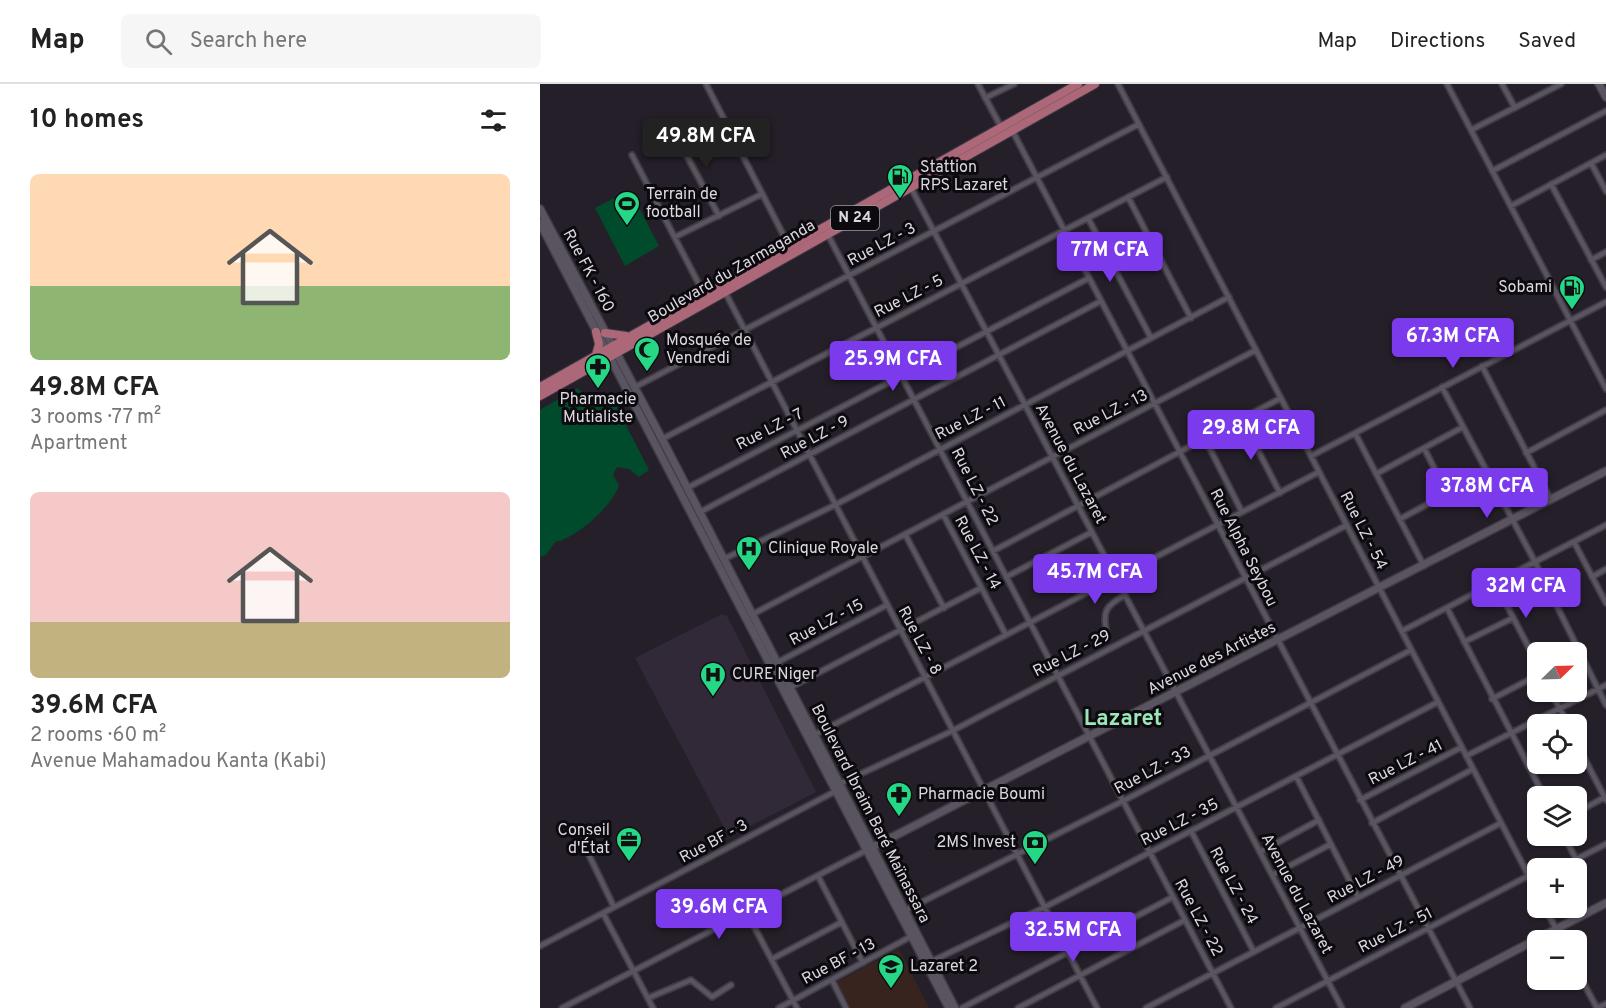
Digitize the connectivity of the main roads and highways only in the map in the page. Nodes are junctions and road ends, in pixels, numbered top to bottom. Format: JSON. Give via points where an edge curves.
{"nodes":[{"id":1,"x":1078,"y":84,"type":"edge"},
{"id":2,"x":1095,"y":84,"type":"edge"},
{"id":3,"x":1599,"y":84,"type":"edge"},
{"id":4,"x":1606,"y":97,"type":"edge"},
{"id":5,"x":540,"y":209,"type":"edge"},
{"id":6,"x":540,"y":223,"type":"edge"},
{"id":7,"x":723,"y":288,"type":"junction"},
{"id":8,"x":596,"y":332,"type":"junction"},
{"id":9,"x":605,"y":333,"type":"junction"},
{"id":10,"x":627,"y":336,"type":"junction"},
{"id":11,"x":608,"y":347,"type":"junction"},
{"id":12,"x":596,"y":355,"type":"junction"},
{"id":13,"x":613,"y":355,"type":"junction"},
{"id":14,"x":540,"y":387,"type":"edge"},
{"id":15,"x":540,"y":396,"type":"edge"},
{"id":16,"x":1606,"y":471,"type":"edge"},
{"id":17,"x":868,"y":850,"type":"junction"},
{"id":18,"x":1605,"y":906,"type":"edge"},
{"id":19,"x":948,"y":1008,"type":"edge"},
{"id":20,"x":955,"y":1008,"type":"edge"},
{"id":21,"x":1405,"y":1008,"type":"edge"}],
"edges":[{"from":1,"to":7,"type":"main road","name":"Boulevard du Zarmaganda","number":"N 24","via":[[789,246]]},
{"from":2,"to":7,"type":"main road","name":"Boulevard du Zarmaganda","number":"N 24"},
{"from":3,"to":4,"type":"main road"},
{"from":5,"to":9,"type":"main road","name":"Rue FK - 160"},
{"from":6,"to":8,"type":"main road","name":"Rue FK - 160"},
{"from":7,"to":10,"type":"main road","name":"Boulevard du Zarmaganda","number":"N 24","via":[[704,294]]},
{"from":7,"to":13,"type":"main road","name":"Boulevard du Zarmaganda","number":"N 24"},
{"from":8,"to":11,"type":"main road","name":"Rue FK - 160"},
{"from":8,"to":12,"type":"main road"},
{"from":9,"to":10,"type":"main road"},
{"from":9,"to":11,"type":"main road","name":"Rue FK - 160"},
{"from":10,"to":11,"type":"main road","name":"Boulevard du Zarmaganda","number":"N 24"},
{"from":11,"to":12,"type":"main road","name":"Boulevard du Zarmaganda","number":"N 24"},
{"from":11,"to":13,"type":"main road","name":"Boulevard Ibraim Baré Maïnassara"},
{"from":12,"to":14,"type":"main road","name":"Boulevard du Zarmaganda","number":"N 24"},
{"from":13,"to":15,"type":"main road","name":"Boulevard du Zarmaganda","number":"N 24"},
{"from":13,"to":17,"type":"main road","name":"Boulevard Ibraim Baré Maïnassara","via":[[834,792]]},
{"from":13,"to":17,"type":"main road","name":"Boulevard Ibraim Baré Maïnassara","via":[[635,387],[778,662]]},
{"from":16,"to":17,"type":"main road","name":"Avenue des Artistes"},
{"from":17,"to":19,"type":"main road","name":"Boulevard Ibraim Baré Maïnassara"},
{"from":17,"to":20,"type":"main road","name":"Boulevard Ibraim Baré Maïnassara"},
{"from":18,"to":21,"type":"main road"}]}
